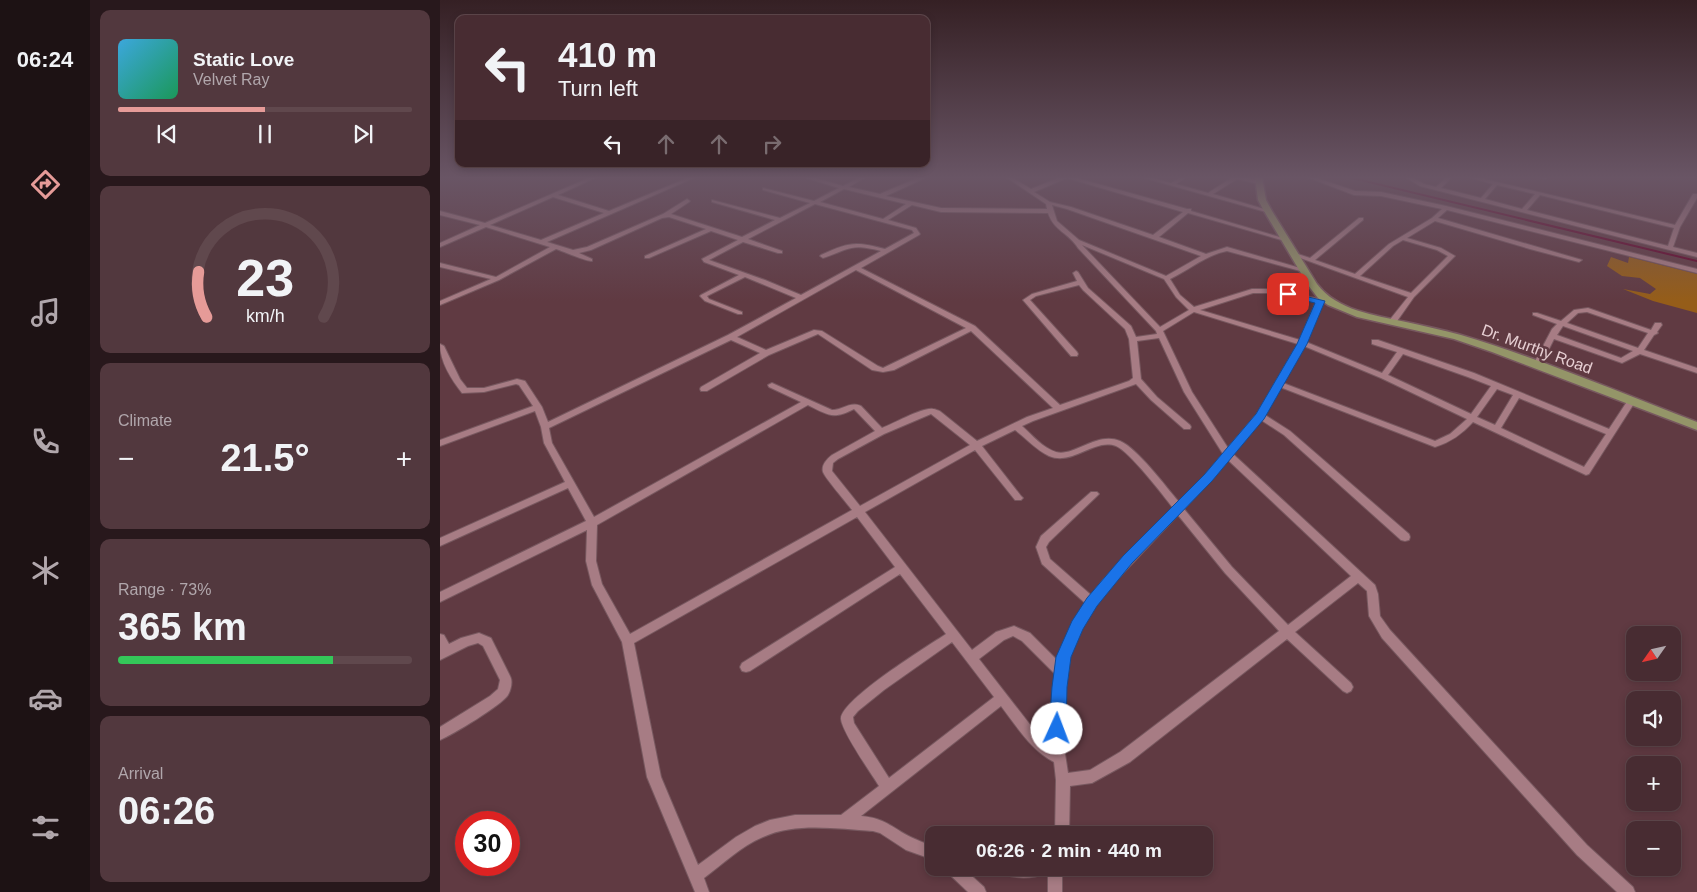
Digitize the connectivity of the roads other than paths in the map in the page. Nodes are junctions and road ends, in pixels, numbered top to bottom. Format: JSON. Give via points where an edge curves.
{"nodes":[{"id":1,"x":463,"y":219,"type":"edge"},
{"id":2,"x":498,"y":219,"type":"edge"},
{"id":3,"x":596,"y":219,"type":"edge"},
{"id":4,"x":657,"y":219,"type":"edge"},
{"id":5,"x":682,"y":219,"type":"edge"},
{"id":6,"x":775,"y":219,"type":"edge"},
{"id":7,"x":874,"y":219,"type":"edge"},
{"id":8,"x":887,"y":219,"type":"edge"},
{"id":9,"x":1053,"y":219,"type":"edge"},
{"id":10,"x":1099,"y":219,"type":"edge"},
{"id":11,"x":1179,"y":219,"type":"edge"},
{"id":12,"x":1217,"y":219,"type":"edge"},
{"id":13,"x":1273,"y":219,"type":"edge"},
{"id":14,"x":1361,"y":219,"type":"dead end"},
{"id":15,"x":1434,"y":219,"type":"joint"},
{"id":16,"x":1488,"y":219,"type":"edge"},
{"id":17,"x":1557,"y":219,"type":"edge"},
{"id":18,"x":1646,"y":219,"type":"edge"},
{"id":19,"x":1682,"y":219,"type":"edge"},
{"id":20,"x":780,"y":220,"type":"joint"},
{"id":21,"x":883,"y":221,"type":"junction"},
{"id":22,"x":485,"y":224,"type":"junction"},
{"id":23,"x":1677,"y":226,"type":"junction"},
{"id":24,"x":711,"y":229,"type":"junction"},
{"id":25,"x":1155,"y":238,"type":"junction"},
{"id":26,"x":1400,"y":238,"type":"junction"},
{"id":27,"x":742,"y":240,"type":"junction"},
{"id":28,"x":1077,"y":240,"type":"junction"},
{"id":29,"x":1287,"y":240,"type":"junction"},
{"id":30,"x":540,"y":242,"type":"junction"},
{"id":31,"x":440,"y":245,"type":"edge"},
{"id":32,"x":554,"y":247,"type":"junction"},
{"id":33,"x":1670,"y":248,"type":"junction"},
{"id":34,"x":886,"y":251,"type":"junction"},
{"id":35,"x":573,"y":252,"type":"junction"},
{"id":36,"x":780,"y":252,"type":"dead end"},
{"id":37,"x":1295,"y":255,"type":"junction"},
{"id":38,"x":1697,"y":255,"type":"edge"},
{"id":39,"x":823,"y":256,"type":"dead end"},
{"id":40,"x":1207,"y":256,"type":"junction"},
{"id":41,"x":648,"y":257,"type":"dead end"},
{"id":42,"x":590,"y":260,"type":"dead end"},
{"id":43,"x":1311,"y":260,"type":"junction"},
{"id":44,"x":1579,"y":260,"type":"dead end"},
{"id":45,"x":440,"y":266,"type":"edge"},
{"id":46,"x":856,"y":268,"type":"junction"},
{"id":47,"x":1304,"y":270,"type":"junction"},
{"id":48,"x":1697,"y":271,"type":"edge"},
{"id":49,"x":1076,"y":273,"type":"dead end"},
{"id":50,"x":744,"y":275,"type":"junction"},
{"id":51,"x":1356,"y":276,"type":"junction"},
{"id":52,"x":1166,"y":278,"type":"junction"},
{"id":53,"x":497,"y":279,"type":"junction"},
{"id":54,"x":1081,"y":282,"type":"junction"},
{"id":55,"x":1412,"y":296,"type":"junction"},
{"id":56,"x":802,"y":298,"type":"junction"},
{"id":57,"x":1322,"y":298,"type":"junction"},
{"id":58,"x":440,"y":303,"type":"edge"},
{"id":59,"x":1193,"y":310,"type":"junction"},
{"id":60,"x":740,"y":313,"type":"dead end"},
{"id":61,"x":1535,"y":314,"type":"dead end"},
{"id":62,"x":1392,"y":322,"type":"junction"},
{"id":63,"x":1561,"y":323,"type":"junction"},
{"id":64,"x":972,"y":328,"type":"junction"},
{"id":65,"x":1160,"y":333,"type":"junction"},
{"id":66,"x":1553,"y":336,"type":"junction"},
{"id":67,"x":731,"y":337,"type":"junction"},
{"id":68,"x":1133,"y":339,"type":"junction"},
{"id":69,"x":1374,"y":342,"type":"dead end"},
{"id":70,"x":1302,"y":344,"type":"junction"},
{"id":71,"x":440,"y":346,"type":"edge"},
{"id":72,"x":1401,"y":351,"type":"junction"},
{"id":73,"x":1638,"y":351,"type":"junction"},
{"id":74,"x":766,"y":353,"type":"junction"},
{"id":75,"x":1074,"y":354,"type":"dead end"},
{"id":76,"x":1537,"y":365,"type":"junction"},
{"id":77,"x":1697,"y":371,"type":"edge"},
{"id":78,"x":1384,"y":376,"type":"junction"},
{"id":79,"x":1137,"y":379,"type":"junction"},
{"id":80,"x":1279,"y":384,"type":"junction"},
{"id":81,"x":772,"y":386,"type":"dead end"},
{"id":82,"x":1495,"y":386,"type":"junction"},
{"id":83,"x":704,"y":389,"type":"dead end"},
{"id":84,"x":1517,"y":395,"type":"junction"},
{"id":85,"x":808,"y":402,"type":"junction"},
{"id":86,"x":1631,"y":402,"type":"junction"},
{"id":87,"x":920,"y":406,"type":"dead end"},
{"id":88,"x":538,"y":407,"type":"junction"},
{"id":89,"x":1059,"y":409,"type":"junction"},
{"id":90,"x":932,"y":411,"type":"junction"},
{"id":91,"x":1260,"y":416,"type":"junction"},
{"id":92,"x":1473,"y":417,"type":"junction"},
{"id":93,"x":1016,"y":426,"type":"junction"},
{"id":94,"x":1697,"y":426,"type":"edge"},
{"id":95,"x":546,"y":427,"type":"junction"},
{"id":96,"x":1187,"y":427,"type":"dead end"},
{"id":97,"x":1497,"y":428,"type":"junction"},
{"id":98,"x":881,"y":432,"type":"junction"},
{"id":99,"x":1611,"y":433,"type":"junction"},
{"id":100,"x":440,"y":443,"type":"edge"},
{"id":101,"x":976,"y":445,"type":"junction"},
{"id":102,"x":1228,"y":454,"type":"junction"},
{"id":103,"x":570,"y":483,"type":"junction"},
{"id":104,"x":1094,"y":494,"type":"dead end"},
{"id":105,"x":1018,"y":498,"type":"dead end"},
{"id":106,"x":1179,"y":509,"type":"junction"},
{"id":107,"x":859,"y":512,"type":"junction"},
{"id":108,"x":592,"y":523,"type":"junction"},
{"id":109,"x":1405,"y":537,"type":"dead end"},
{"id":110,"x":440,"y":542,"type":"edge"},
{"id":111,"x":901,"y":568,"type":"junction"},
{"id":112,"x":1358,"y":577,"type":"junction"},
{"id":113,"x":440,"y":597,"type":"edge"},
{"id":114,"x":1092,"y":602,"type":"junction"},
{"id":115,"x":1287,"y":631,"type":"junction"},
{"id":116,"x":953,"y":635,"type":"junction"},
{"id":117,"x":440,"y":639,"type":"edge"},
{"id":118,"x":628,"y":641,"type":"junction"},
{"id":119,"x":444,"y":653,"type":"edge"},
{"id":120,"x":971,"y":658,"type":"junction"},
{"id":121,"x":746,"y":667,"type":"dead end"},
{"id":122,"x":1062,"y":674,"type":"junction"},
{"id":123,"x":1348,"y":687,"type":"dead end"},
{"id":124,"x":1002,"y":698,"type":"junction"},
{"id":125,"x":440,"y":734,"type":"edge"},
{"id":126,"x":1059,"y":758,"type":"junction"},
{"id":127,"x":1063,"y":780,"type":"junction"},
{"id":128,"x":887,"y":787,"type":"junction"},
{"id":129,"x":843,"y":822,"type":"junction"},
{"id":130,"x":1062,"y":826,"type":"edge"},
{"id":131,"x":925,"y":850,"type":"edge"},
{"id":132,"x":696,"y":875,"type":"junction"},
{"id":133,"x":962,"y":876,"type":"edge"},
{"id":134,"x":1054,"y":876,"type":"edge"},
{"id":135,"x":702,"y":892,"type":"edge"},
{"id":136,"x":979,"y":892,"type":"edge"},
{"id":137,"x":1055,"y":892,"type":"edge"},
{"id":138,"x":1628,"y":892,"type":"edge"}],
"edges":[{"from":1,"to":22,"type":"street"},
{"from":2,"to":22,"type":"street"},
{"from":3,"to":30,"type":"street"},
{"from":4,"to":35,"type":"street","via":[[589,249]]},
{"from":5,"to":24,"type":"street"},
{"from":6,"to":20,"type":"street"},
{"from":7,"to":21,"type":"street"},
{"from":8,"to":21,"type":"street"},
{"from":9,"to":28,"type":"street"},
{"from":10,"to":25,"type":"street"},
{"from":11,"to":25,"type":"street"},
{"from":12,"to":29,"type":"street"},
{"from":13,"to":29,"type":"main road","name":"Dr. Murthy Road"},
{"from":14,"to":43,"type":"street"},
{"from":15,"to":26,"type":"street"},
{"from":15,"to":44,"type":"street"},
{"from":16,"to":48,"type":"street"},
{"from":17,"to":33,"type":"street"},
{"from":18,"to":23,"type":"street"},
{"from":19,"to":23,"type":"street"},
{"from":20,"to":27,"type":"street"},
{"from":21,"to":34,"type":"street","via":[[918,231],[915,236]]},
{"from":22,"to":30,"type":"street"},
{"from":22,"to":31,"type":"street"},
{"from":23,"to":33,"type":"street"},
{"from":24,"to":27,"type":"street"},
{"from":24,"to":41,"type":"street"},
{"from":25,"to":40,"type":"street"},
{"from":26,"to":51,"type":"street"},
{"from":26,"to":55,"type":"street","via":[[1452,256]]},
{"from":27,"to":36,"type":"street"},
{"from":27,"to":50,"type":"street","via":[[705,259]]},
{"from":28,"to":52,"type":"street"},
{"from":28,"to":65,"type":"street"},
{"from":29,"to":37,"type":"main road","name":"Dr. Murthy Road"},
{"from":30,"to":32,"type":"street"},
{"from":32,"to":35,"type":"street"},
{"from":32,"to":53,"type":"street"},
{"from":33,"to":38,"type":"street"},
{"from":34,"to":39,"type":"street","via":[[852,243]]},
{"from":34,"to":46,"type":"street"},
{"from":35,"to":42,"type":"street"},
{"from":37,"to":43,"type":"street"},
{"from":37,"to":47,"type":"main road","name":"Dr. Murthy Road"},
{"from":40,"to":47,"type":"street","via":[[1227,249]]},
{"from":40,"to":52,"type":"street"},
{"from":43,"to":51,"type":"street"},
{"from":45,"to":53,"type":"street"},
{"from":46,"to":56,"type":"street"},
{"from":46,"to":64,"type":"street"},
{"from":47,"to":57,"type":"main road","name":"Dr. Murthy Road"},
{"from":49,"to":54,"type":"street"},
{"from":50,"to":56,"type":"street"},
{"from":50,"to":60,"type":"street","via":[[703,296]]},
{"from":51,"to":55,"type":"street"},
{"from":52,"to":59,"type":"street"},
{"from":53,"to":58,"type":"street"},
{"from":54,"to":68,"type":"street","via":[[1094,299],[1128,328]]},
{"from":54,"to":75,"type":"street","via":[[1026,300]]},
{"from":55,"to":62,"type":"street"},
{"from":56,"to":67,"type":"street"},
{"from":57,"to":59,"type":"street","via":[[1262,290]]},
{"from":57,"to":62,"type":"main road","name":"Dr. Murthy Road","via":[[1343,310]]},
{"from":57,"to":70,"type":"street"},
{"from":59,"to":65,"type":"street"},
{"from":59,"to":70,"type":"street"},
{"from":61,"to":63,"type":"street"},
{"from":62,"to":76,"type":"main road","name":"Dr. Murthy Road","via":[[1457,337]]},
{"from":63,"to":66,"type":"street"},
{"from":63,"to":73,"type":"street"},
{"from":63,"to":73,"type":"street","via":[[1576,311],[1588,310],[1656,329]]},
{"from":64,"to":74,"type":"street","via":[[883,370],[817,332]]},
{"from":64,"to":89,"type":"street"},
{"from":65,"to":68,"type":"street"},
{"from":65,"to":102,"type":"street","via":[[1188,392]]},
{"from":66,"to":73,"type":"street","via":[[1622,361]]},
{"from":66,"to":76,"type":"street"},
{"from":67,"to":74,"type":"street"},
{"from":67,"to":95,"type":"street"},
{"from":68,"to":79,"type":"street"},
{"from":69,"to":72,"type":"street"},
{"from":70,"to":78,"type":"street"},
{"from":70,"to":80,"type":"street"},
{"from":71,"to":88,"type":"street","via":[[456,380],[465,391],[517,382],[522,384]]},
{"from":72,"to":78,"type":"street"},
{"from":72,"to":82,"type":"street"},
{"from":73,"to":77,"type":"street"},
{"from":74,"to":83,"type":"street"},
{"from":76,"to":86,"type":"main road","name":"Dr. Murthy Road"},
{"from":78,"to":92,"type":"street"},
{"from":79,"to":89,"type":"street"},
{"from":79,"to":96,"type":"street","via":[[1153,399]]},
{"from":80,"to":91,"type":"street"},
{"from":80,"to":92,"type":"street","via":[[1435,444],[1445,441]]},
{"from":81,"to":85,"type":"street"},
{"from":82,"to":84,"type":"street"},
{"from":82,"to":92,"type":"street"},
{"from":84,"to":97,"type":"street"},
{"from":84,"to":99,"type":"street"},
{"from":85,"to":98,"type":"street","via":[[836,414],[848,408],[858,408]]},
{"from":85,"to":108,"type":"street"},
{"from":86,"to":94,"type":"main road","name":"Dr. Murthy Road"},
{"from":86,"to":99,"type":"street"},
{"from":87,"to":90,"type":"street"},
{"from":88,"to":95,"type":"street"},
{"from":88,"to":100,"type":"street"},
{"from":89,"to":93,"type":"street"},
{"from":90,"to":98,"type":"street"},
{"from":90,"to":101,"type":"street"},
{"from":91,"to":102,"type":"street"},
{"from":91,"to":109,"type":"street","via":[[1287,433]]},
{"from":92,"to":97,"type":"street"},
{"from":93,"to":101,"type":"street"},
{"from":93,"to":106,"type":"street","via":[[1053,454],[1062,455],[1106,441],[1116,442],[1157,480]]},
{"from":95,"to":103,"type":"street","via":[[548,443]]},
{"from":97,"to":99,"type":"street","via":[[1586,472]]},
{"from":98,"to":107,"type":"street","via":[[835,457],[827,467]]},
{"from":101,"to":105,"type":"street"},
{"from":101,"to":107,"type":"street"},
{"from":102,"to":106,"type":"street"},
{"from":102,"to":112,"type":"street"},
{"from":103,"to":108,"type":"street"},
{"from":103,"to":110,"type":"street"},
{"from":104,"to":114,"type":"street","via":[[1045,539],[1041,547],[1046,561]]},
{"from":106,"to":114,"type":"street"},
{"from":106,"to":115,"type":"street","via":[[1239,583]]},
{"from":107,"to":111,"type":"street"},
{"from":107,"to":118,"type":"street"},
{"from":108,"to":113,"type":"street"},
{"from":108,"to":118,"type":"street","via":[[591,561],[597,585]]},
{"from":111,"to":116,"type":"street"},
{"from":111,"to":121,"type":"street"},
{"from":112,"to":115,"type":"street"},
{"from":112,"to":138,"type":"street","via":[[1371,588],[1374,613],[1386,634],[1582,850]]},
{"from":114,"to":122,"type":"street","via":[[1066,651]]},
{"from":115,"to":123,"type":"street"},
{"from":115,"to":127,"type":"street","via":[[1125,757],[1092,776]]},
{"from":116,"to":120,"type":"street"},
{"from":116,"to":128,"type":"street","via":[[862,700],[848,715],[849,726]]},
{"from":117,"to":119,"type":"street"},
{"from":118,"to":132,"type":"street","via":[[654,777]]},
{"from":119,"to":125,"type":"street","via":[[480,638],[487,642],[506,680],[504,692]]},
{"from":120,"to":122,"type":"street","via":[[1000,636],[1014,632],[1026,637]]},
{"from":120,"to":124,"type":"street"},
{"from":122,"to":126,"type":"street"},
{"from":124,"to":126,"type":"street","via":[[1031,736],[1046,751]]},
{"from":124,"to":128,"type":"street"},
{"from":126,"to":127,"type":"street"},
{"from":127,"to":130,"type":"street"},
{"from":128,"to":129,"type":"street"},
{"from":129,"to":131,"type":"street","via":[[874,824]]},
{"from":129,"to":132,"type":"street","via":[[794,822],[770,827]]},
{"from":132,"to":135,"type":"street"},
{"from":133,"to":136,"type":"street"},
{"from":134,"to":137,"type":"street"}]}
